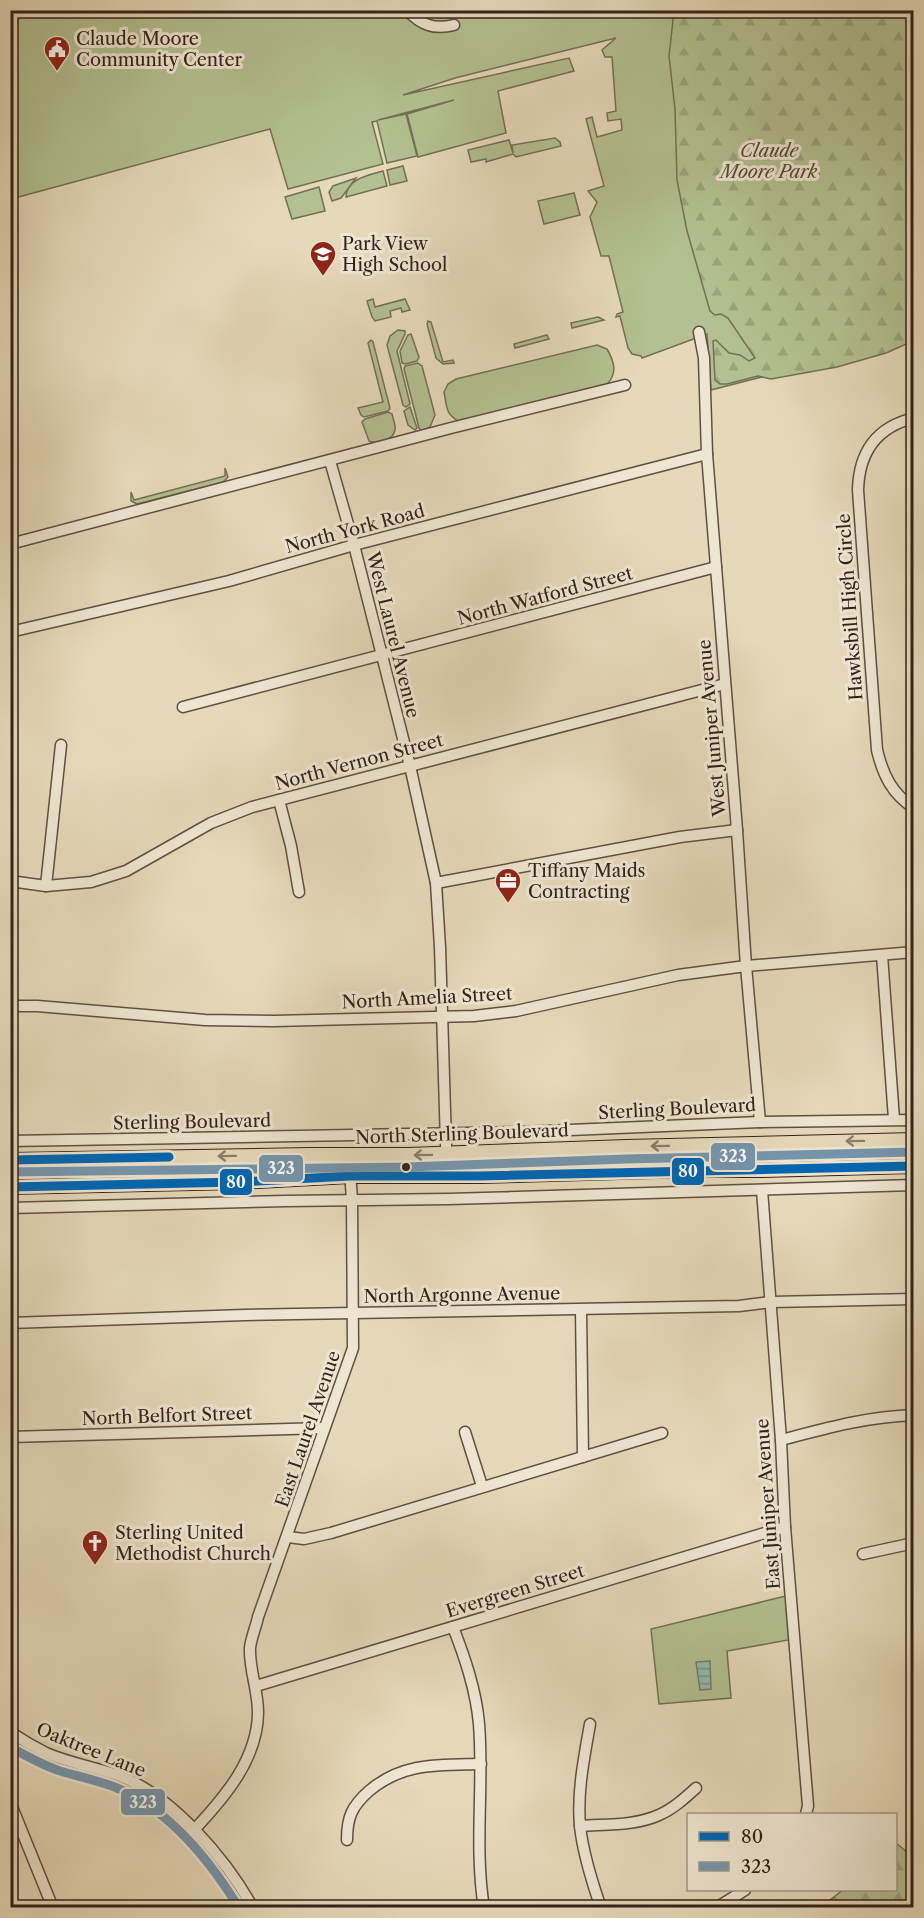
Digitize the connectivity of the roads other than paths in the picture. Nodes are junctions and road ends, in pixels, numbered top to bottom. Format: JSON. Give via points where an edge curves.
{"nodes":[{"id":1,"x":407,"y":10,"type":"edge"},
{"id":2,"x":454,"y":25,"type":"dead end"},
{"id":3,"x":699,"y":332,"type":"dead end"},
{"id":4,"x":625,"y":385,"type":"dead end"},
{"id":5,"x":914,"y":418,"type":"edge"},
{"id":6,"x":707,"y":454,"type":"junction"},
{"id":7,"x":330,"y":460,"type":"junction"},
{"id":8,"x":10,"y":544,"type":"edge"},
{"id":9,"x":354,"y":545,"type":"junction"},
{"id":10,"x":716,"y":567,"type":"junction"},
{"id":11,"x":10,"y":632,"type":"edge"},
{"id":12,"x":382,"y":656,"type":"junction"},
{"id":13,"x":725,"y":684,"type":"junction"},
{"id":14,"x":183,"y":707,"type":"dead end"},
{"id":15,"x":62,"y":745,"type":"dead end"},
{"id":16,"x":411,"y":766,"type":"junction"},
{"id":17,"x":279,"y":800,"type":"junction"},
{"id":18,"x":914,"y":808,"type":"edge"},
{"id":19,"x":737,"y":830,"type":"junction"},
{"id":20,"x":10,"y":881,"type":"edge"},
{"id":21,"x":436,"y":883,"type":"junction"},
{"id":22,"x":46,"y":886,"type":"junction"},
{"id":23,"x":299,"y":892,"type":"dead end"},
{"id":24,"x":914,"y":952,"type":"edge"},
{"id":25,"x":882,"y":955,"type":"junction"},
{"id":26,"x":746,"y":966,"type":"junction"},
{"id":27,"x":10,"y":1006,"type":"edge"},
{"id":28,"x":442,"y":1017,"type":"junction"},
{"id":29,"x":894,"y":1119,"type":"junction"},
{"id":30,"x":914,"y":1120,"type":"edge"},
{"id":31,"x":760,"y":1122,"type":"junction"},
{"id":32,"x":446,"y":1133,"type":"junction"},
{"id":33,"x":914,"y":1140,"type":"edge"},
{"id":34,"x":10,"y":1141,"type":"edge"},
{"id":35,"x":446,"y":1154,"type":"junction"},
{"id":36,"x":349,"y":1156,"type":"junction"},
{"id":37,"x":10,"y":1160,"type":"edge"},
{"id":38,"x":914,"y":1166,"type":"edge"},
{"id":39,"x":350,"y":1176,"type":"junction"},
{"id":40,"x":447,"y":1176,"type":"junction"},
{"id":41,"x":914,"y":1185,"type":"edge"},
{"id":42,"x":10,"y":1187,"type":"edge"},
{"id":43,"x":762,"y":1190,"type":"junction"},
{"id":44,"x":352,"y":1200,"type":"junction"},
{"id":45,"x":10,"y":1208,"type":"edge"},
{"id":46,"x":914,"y":1299,"type":"edge"},
{"id":47,"x":771,"y":1302,"type":"junction"},
{"id":48,"x":581,"y":1310,"type":"junction"},
{"id":49,"x":353,"y":1313,"type":"junction"},
{"id":50,"x":10,"y":1323,"type":"edge"},
{"id":51,"x":914,"y":1415,"type":"edge"},
{"id":52,"x":324,"y":1428,"type":"junction"},
{"id":53,"x":465,"y":1432,"type":"dead end"},
{"id":54,"x":662,"y":1433,"type":"dead end"},
{"id":55,"x":10,"y":1437,"type":"edge"},
{"id":56,"x":781,"y":1440,"type":"junction"},
{"id":57,"x":583,"y":1457,"type":"junction"},
{"id":58,"x":482,"y":1486,"type":"junction"},
{"id":59,"x":785,"y":1527,"type":"junction"},
{"id":60,"x":288,"y":1538,"type":"junction"},
{"id":61,"x":914,"y":1543,"type":"edge"},
{"id":62,"x":863,"y":1554,"type":"dead end"},
{"id":63,"x":453,"y":1627,"type":"junction"},
{"id":64,"x":256,"y":1686,"type":"junction"},
{"id":65,"x":590,"y":1724,"type":"dead end"},
{"id":66,"x":10,"y":1732,"type":"edge"},
{"id":67,"x":481,"y":1764,"type":"junction"},
{"id":68,"x":696,"y":1788,"type":"dead end"},
{"id":69,"x":10,"y":1802,"type":"edge"},
{"id":70,"x":806,"y":1813,"type":"edge"},
{"id":71,"x":580,"y":1826,"type":"junction"},
{"id":72,"x":194,"y":1830,"type":"junction"},
{"id":73,"x":347,"y":1840,"type":"dead end"},
{"id":74,"x":743,"y":1891,"type":"edge"},
{"id":75,"x":53,"y":1908,"type":"edge"},
{"id":76,"x":253,"y":1908,"type":"edge"},
{"id":77,"x":484,"y":1908,"type":"edge"},
{"id":78,"x":602,"y":1908,"type":"edge"},
{"id":79,"x":716,"y":1908,"type":"edge"}],
"edges":[{"from":1,"to":2,"type":"street","via":[[422,24]]},
{"from":3,"to":6,"type":"street","name":"West Juniper Avenue","via":[[704,358]]},
{"from":4,"to":7,"type":"street"},
{"from":5,"to":18,"type":"street","name":"Hawksbill High Circle","via":[[888,428],[867,450],[858,478],[881,768],[889,785]]},
{"from":6,"to":9,"type":"street","name":"North York Road"},
{"from":6,"to":10,"type":"street","name":"West Juniper Avenue"},
{"from":7,"to":8,"type":"street"},
{"from":7,"to":9,"type":"street","name":"West Laurel Avenue"},
{"from":9,"to":11,"type":"street","name":"North York Road","via":[[230,581]]},
{"from":9,"to":12,"type":"street","name":"West Laurel Avenue"},
{"from":10,"to":12,"type":"street","name":"North Watford Street"},
{"from":10,"to":13,"type":"street","name":"West Juniper Avenue"},
{"from":12,"to":14,"type":"street","name":"North Watford Street"},
{"from":12,"to":16,"type":"street","name":"West Laurel Avenue"},
{"from":13,"to":16,"type":"street","name":"North Vernon Street"},
{"from":13,"to":19,"type":"street","name":"West Juniper Avenue"},
{"from":15,"to":22,"type":"street"},
{"from":16,"to":17,"type":"street","name":"North Vernon Street"},
{"from":16,"to":21,"type":"street","name":"West Laurel Avenue"},
{"from":17,"to":22,"type":"street","name":"North Vernon Street","via":[[211,823],[126,872],[91,882]]},
{"from":17,"to":23,"type":"street"},
{"from":19,"to":21,"type":"street"},
{"from":19,"to":26,"type":"street","name":"West Juniper Avenue"},
{"from":20,"to":22,"type":"street","name":"North Vernon Street"},
{"from":21,"to":28,"type":"street","name":"West Laurel Avenue"},
{"from":24,"to":25,"type":"street","name":"North Amelia Street"},
{"from":25,"to":26,"type":"street","name":"North Amelia Street"},
{"from":25,"to":29,"type":"street"},
{"from":26,"to":28,"type":"street","name":"North Amelia Street","via":[[678,975],[516,1011]]},
{"from":26,"to":31,"type":"street","name":"West Juniper Avenue"},
{"from":27,"to":28,"type":"street","name":"North Amelia Street","via":[[205,1020]]},
{"from":28,"to":32,"type":"street","name":"West Laurel Avenue"},
{"from":29,"to":30,"type":"street","name":"Sterling Boulevard"},
{"from":29,"to":31,"type":"street","name":"Sterling Boulevard"},
{"from":31,"to":32,"type":"street","name":"Sterling Boulevard"},
{"from":32,"to":34,"type":"street","name":"Sterling Boulevard"},
{"from":32,"to":35,"type":"street","name":"West Laurel Avenue"},
{"from":33,"to":35,"type":"main road","name":"North Sterling Boulevard","one_way":true},
{"from":35,"to":36,"type":"main road","name":"North Sterling Boulevard","one_way":true},
{"from":35,"to":40,"type":"street","name":"West Laurel Avenue"},
{"from":36,"to":37,"type":"main road","name":"North Sterling Boulevard","one_way":true},
{"from":36,"to":39,"type":"street","name":"East Laurel Avenue"},
{"from":38,"to":40,"type":"main road"},
{"from":39,"to":40,"type":"main road"},
{"from":39,"to":42,"type":"main road"},
{"from":39,"to":44,"type":"street","name":"East Laurel Avenue"},
{"from":41,"to":43,"type":"street"},
{"from":43,"to":44,"type":"street"},
{"from":43,"to":47,"type":"street","name":"East Juniper Avenue"},
{"from":44,"to":45,"type":"street"},
{"from":44,"to":49,"type":"street","name":"East Laurel Avenue"},
{"from":46,"to":47,"type":"street","name":"North Argonne Avenue"},
{"from":47,"to":48,"type":"street","name":"North Argonne Avenue"},
{"from":47,"to":56,"type":"street","name":"East Juniper Avenue"},
{"from":48,"to":49,"type":"street","name":"North Argonne Avenue"},
{"from":48,"to":57,"type":"street"},
{"from":49,"to":50,"type":"street","name":"North Argonne Avenue"},
{"from":49,"to":52,"type":"street","name":"East Laurel Avenue","via":[[353,1348]]},
{"from":51,"to":56,"type":"street","via":[[848,1422]]},
{"from":52,"to":55,"type":"street","name":"North Belfort Street"},
{"from":52,"to":60,"type":"street","name":"East Laurel Avenue"},
{"from":53,"to":58,"type":"street"},
{"from":54,"to":57,"type":"street"},
{"from":56,"to":59,"type":"street","name":"East Juniper Avenue"},
{"from":57,"to":58,"type":"street"},
{"from":58,"to":60,"type":"street","via":[[331,1533]]},
{"from":59,"to":63,"type":"street","name":"Evergreen Street"},
{"from":59,"to":70,"type":"street","name":"East Juniper Avenue"},
{"from":60,"to":64,"type":"street","name":"East Laurel Avenue","via":[[250,1647]]},
{"from":61,"to":62,"type":"street"},
{"from":63,"to":64,"type":"street","name":"Evergreen Street"},
{"from":63,"to":67,"type":"street","via":[[474,1693]]},
{"from":64,"to":72,"type":"street","name":"East Laurel Avenue","via":[[258,1713],[253,1741],[229,1791]]},
{"from":65,"to":71,"type":"street","via":[[580,1792]]},
{"from":66,"to":72,"type":"street","name":"Oaktree Lane","via":[[47,1754],[135,1783],[169,1805]]},
{"from":67,"to":73,"type":"street","via":[[412,1768],[380,1782],[351,1811]]},
{"from":67,"to":77,"type":"street","via":[[480,1861]]},
{"from":68,"to":71,"type":"street","via":[[657,1816]]},
{"from":69,"to":75,"type":"street"},
{"from":71,"to":78,"type":"street"},
{"from":72,"to":76,"type":"street","name":"Oaktree Lane","via":[[228,1867]]},
{"from":74,"to":79,"type":"street"}]}
